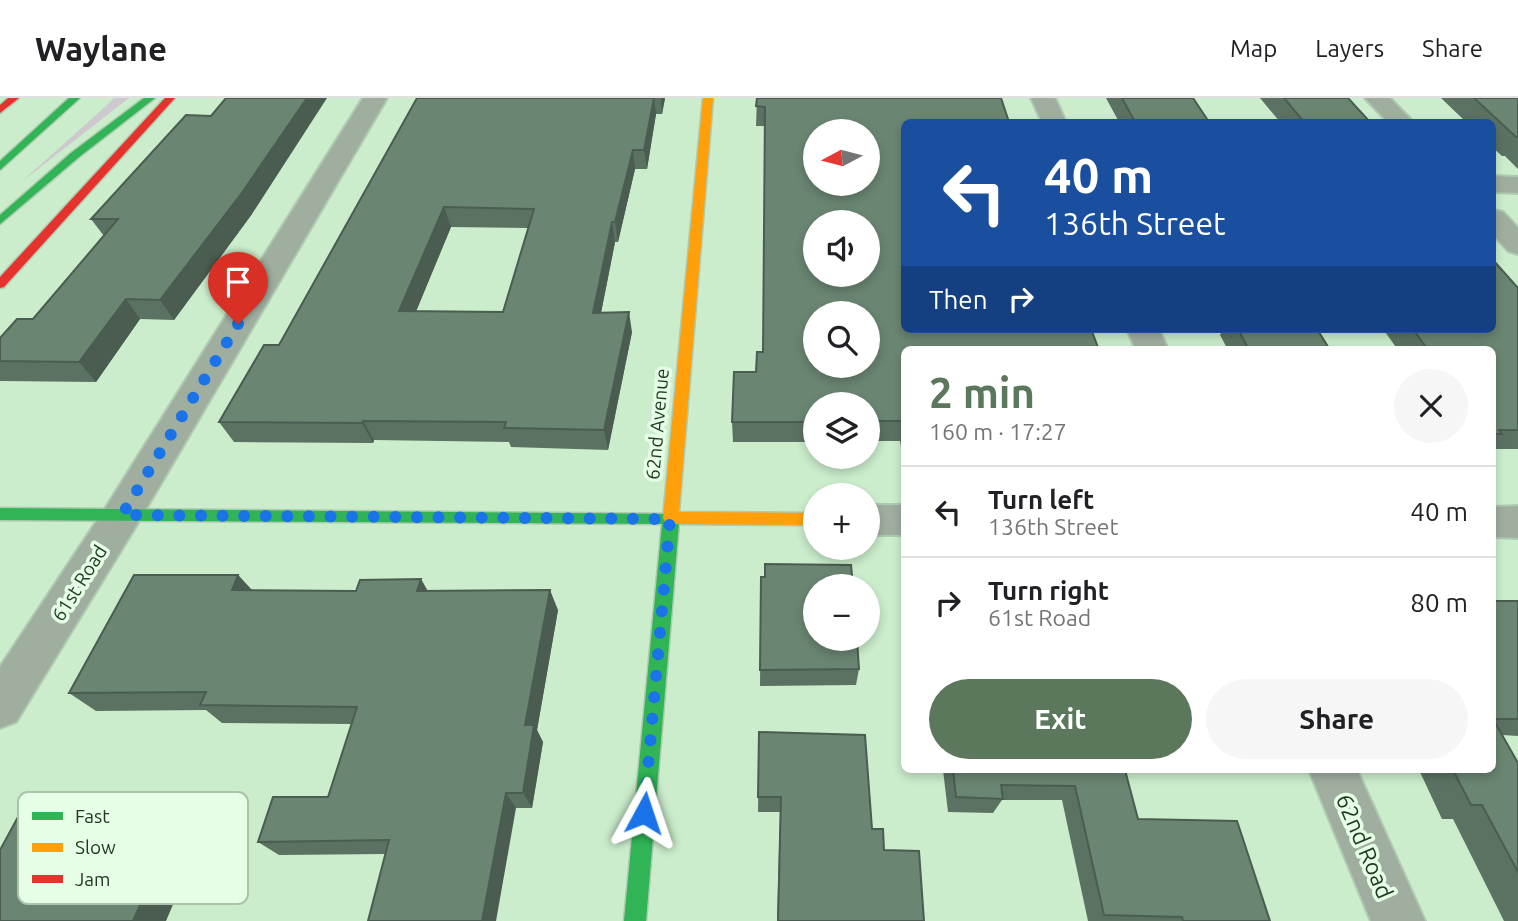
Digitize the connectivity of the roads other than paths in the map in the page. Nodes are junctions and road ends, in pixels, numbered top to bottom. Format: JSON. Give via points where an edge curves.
{"nodes":[{"id":1,"x":14,"y":98,"type":"edge"},
{"id":2,"x":75,"y":98,"type":"edge"},
{"id":3,"x":150,"y":98,"type":"edge"},
{"id":4,"x":170,"y":98,"type":"edge"},
{"id":5,"x":375,"y":98,"type":"edge"},
{"id":6,"x":708,"y":98,"type":"edge"},
{"id":7,"x":1043,"y":98,"type":"edge"},
{"id":8,"x":1377,"y":98,"type":"edge"},
{"id":9,"x":0,"y":110,"type":"edge"},
{"id":10,"x":1053,"y":119,"type":"edge"},
{"id":11,"x":1398,"y":119,"type":"edge"},
{"id":12,"x":0,"y":167,"type":"edge"},
{"id":13,"x":1496,"y":184,"type":"edge"},
{"id":14,"x":1518,"y":185,"type":"edge"},
{"id":15,"x":0,"y":221,"type":"edge"},
{"id":16,"x":1496,"y":221,"type":"edge"},
{"id":17,"x":1518,"y":245,"type":"edge"},
{"id":18,"x":0,"y":284,"type":"edge"},
{"id":19,"x":0,"y":514,"type":"edge"},
{"id":20,"x":122,"y":515,"type":"junction"},
{"id":21,"x":670,"y":519,"type":"junction"},
{"id":22,"x":803,"y":519,"type":"edge"},
{"id":23,"x":880,"y":520,"type":"edge"},
{"id":24,"x":901,"y":520,"type":"edge"},
{"id":25,"x":1496,"y":522,"type":"edge"},
{"id":26,"x":1518,"y":522,"type":"edge"},
{"id":27,"x":0,"y":708,"type":"edge"},
{"id":28,"x":1334,"y":773,"type":"edge"},
{"id":29,"x":635,"y":921,"type":"edge"},
{"id":30,"x":1398,"y":921,"type":"edge"}],
"edges":[{"from":1,"to":9,"type":"main road"},
{"from":2,"to":12,"type":"main road"},
{"from":3,"to":15,"type":"main road"},
{"from":4,"to":18,"type":"main road"},
{"from":5,"to":20,"type":"street","name":"61st Road"},
{"from":6,"to":21,"type":"main road","name":"62nd Avenue"},
{"from":7,"to":10,"type":"street"},
{"from":8,"to":11,"type":"street"},
{"from":13,"to":14,"type":"street"},
{"from":16,"to":17,"type":"street"},
{"from":19,"to":20,"type":"main road"},
{"from":20,"to":21,"type":"main road"},
{"from":20,"to":27,"type":"street","name":"61st Road"},
{"from":21,"to":22,"type":"main road"},
{"from":21,"to":29,"type":"main road","name":"62nd Avenue"},
{"from":23,"to":24,"type":"street"},
{"from":25,"to":26,"type":"street"},
{"from":28,"to":30,"type":"street","name":"62nd Road"}]}
